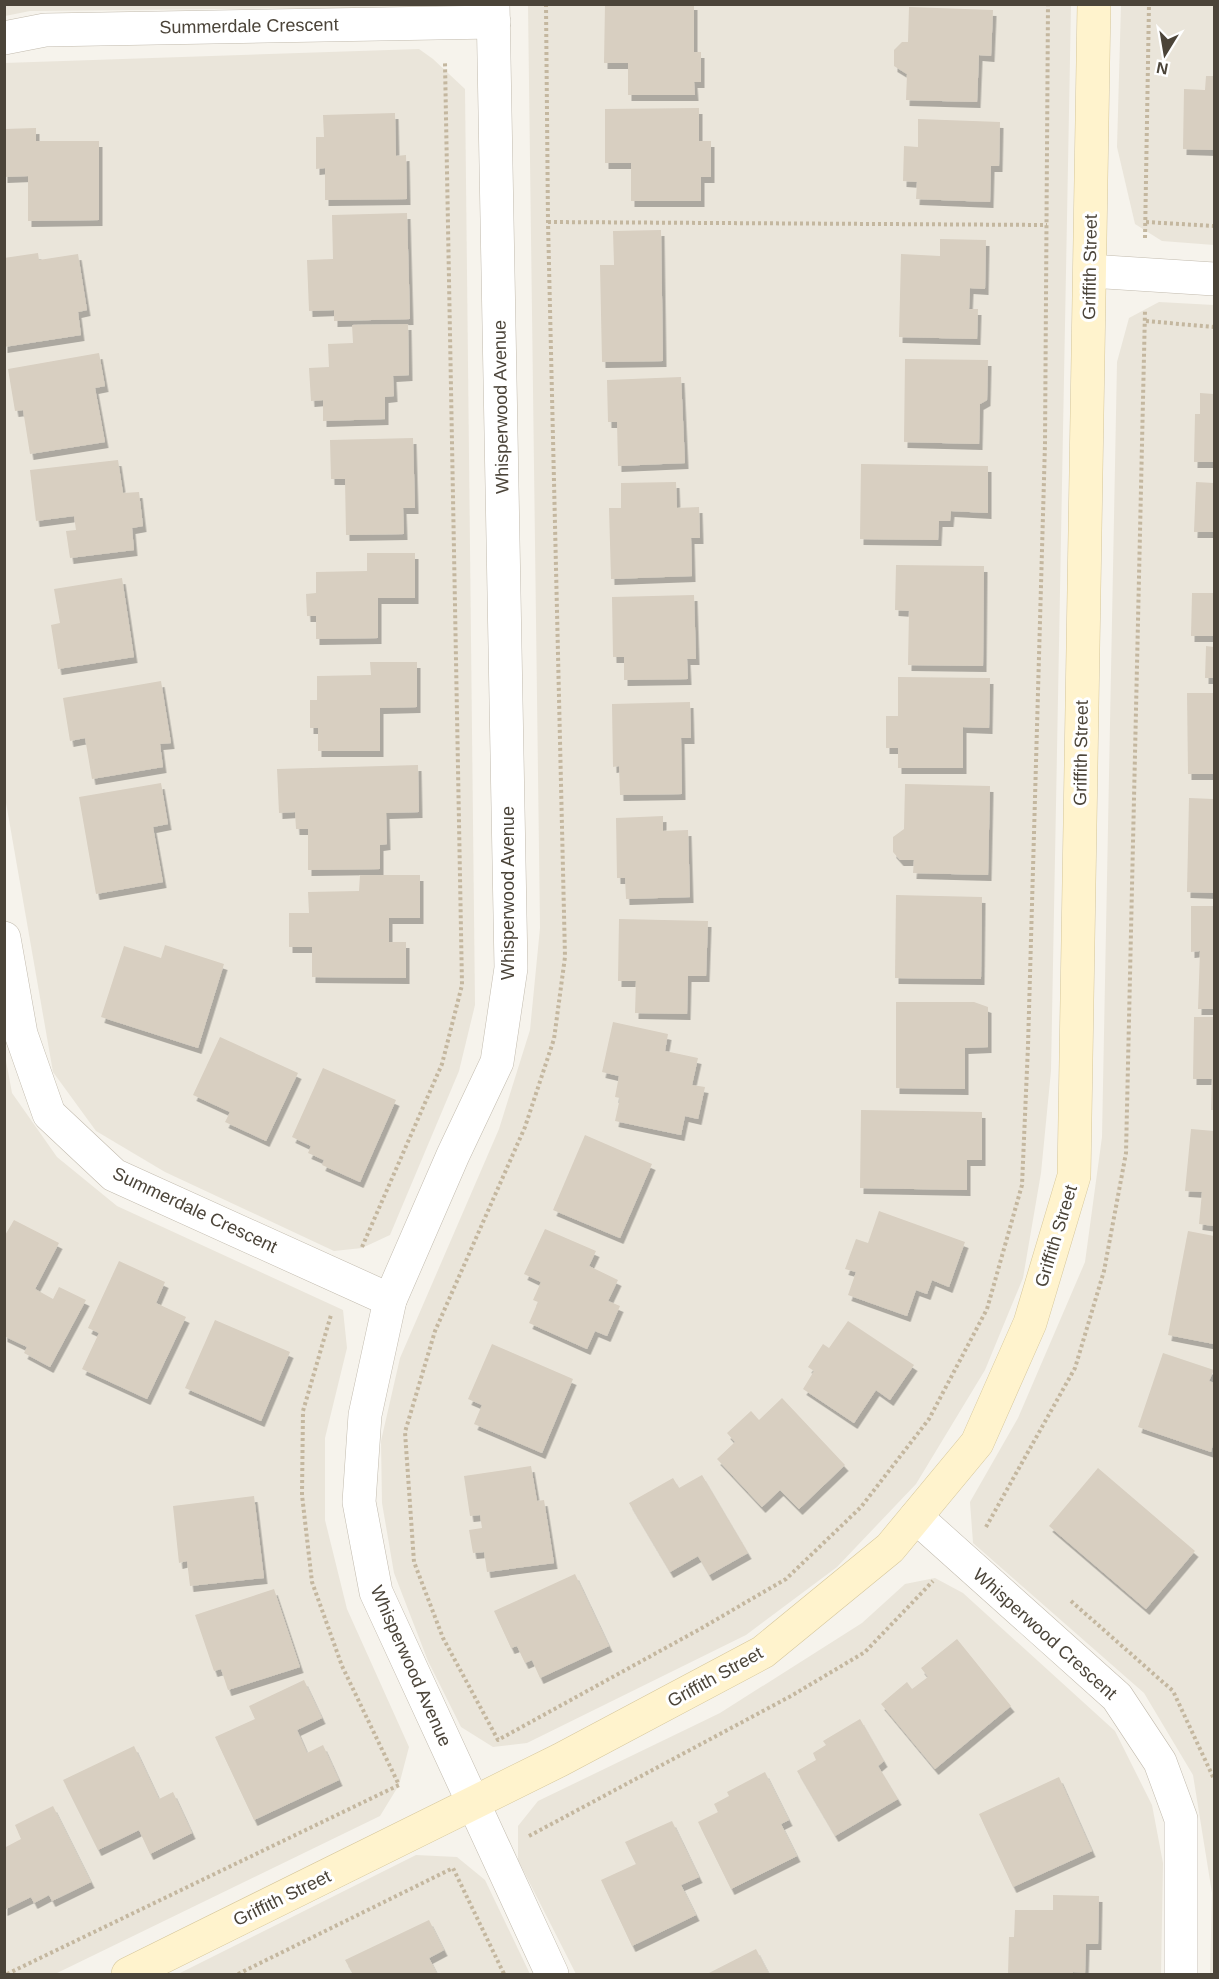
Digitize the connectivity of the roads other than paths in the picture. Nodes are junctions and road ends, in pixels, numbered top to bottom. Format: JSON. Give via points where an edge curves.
{"nodes":[{"id":1,"x":1094,"y":4,"type":"edge"},
{"id":2,"x":493,"y":13,"type":"edge"},
{"id":3,"x":4,"y":38,"type":"edge"},
{"id":4,"x":1090,"y":271,"type":"junction"},
{"id":5,"x":1215,"y":279,"type":"edge"},
{"id":6,"x":4,"y":938,"type":"edge"},
{"id":7,"x":390,"y":1300,"type":"junction"},
{"id":8,"x":916,"y":1517,"type":"junction"},
{"id":9,"x":472,"y":1804,"type":"junction"},
{"id":10,"x":128,"y":1974,"type":"edge"},
{"id":11,"x":552,"y":1974,"type":"edge"},
{"id":12,"x":1180,"y":1974,"type":"edge"}],
"edges":[{"from":1,"to":4,"type":"street","name":"Griffith Street"},
{"from":2,"to":3,"type":"street","name":"Summerdale Crescent","via":[[45,30]]},
{"from":2,"to":7,"type":"street","name":"Whisperwood Avenue","via":[[511,968],[497,1062]]},
{"from":4,"to":5,"type":"street"},
{"from":4,"to":8,"type":"street","name":"Griffith Street","via":[[1074,1176],[1030,1323],[977,1443]]},
{"from":6,"to":7,"type":"street","name":"Summerdale Crescent","via":[[21,1034],[49,1114],[89,1152],[114,1175]]},
{"from":7,"to":9,"type":"street","name":"Whisperwood Avenue","via":[[365,1415],[358,1502],[376,1592]]},
{"from":8,"to":9,"type":"street","name":"Griffith Street","via":[[890,1548],[763,1652]]},
{"from":8,"to":12,"type":"street","name":"Whisperwood Crescent","via":[[1117,1697],[1160,1762],[1181,1819]]},
{"from":9,"to":10,"type":"street","name":"Griffith Street"},
{"from":9,"to":11,"type":"street"}]}
